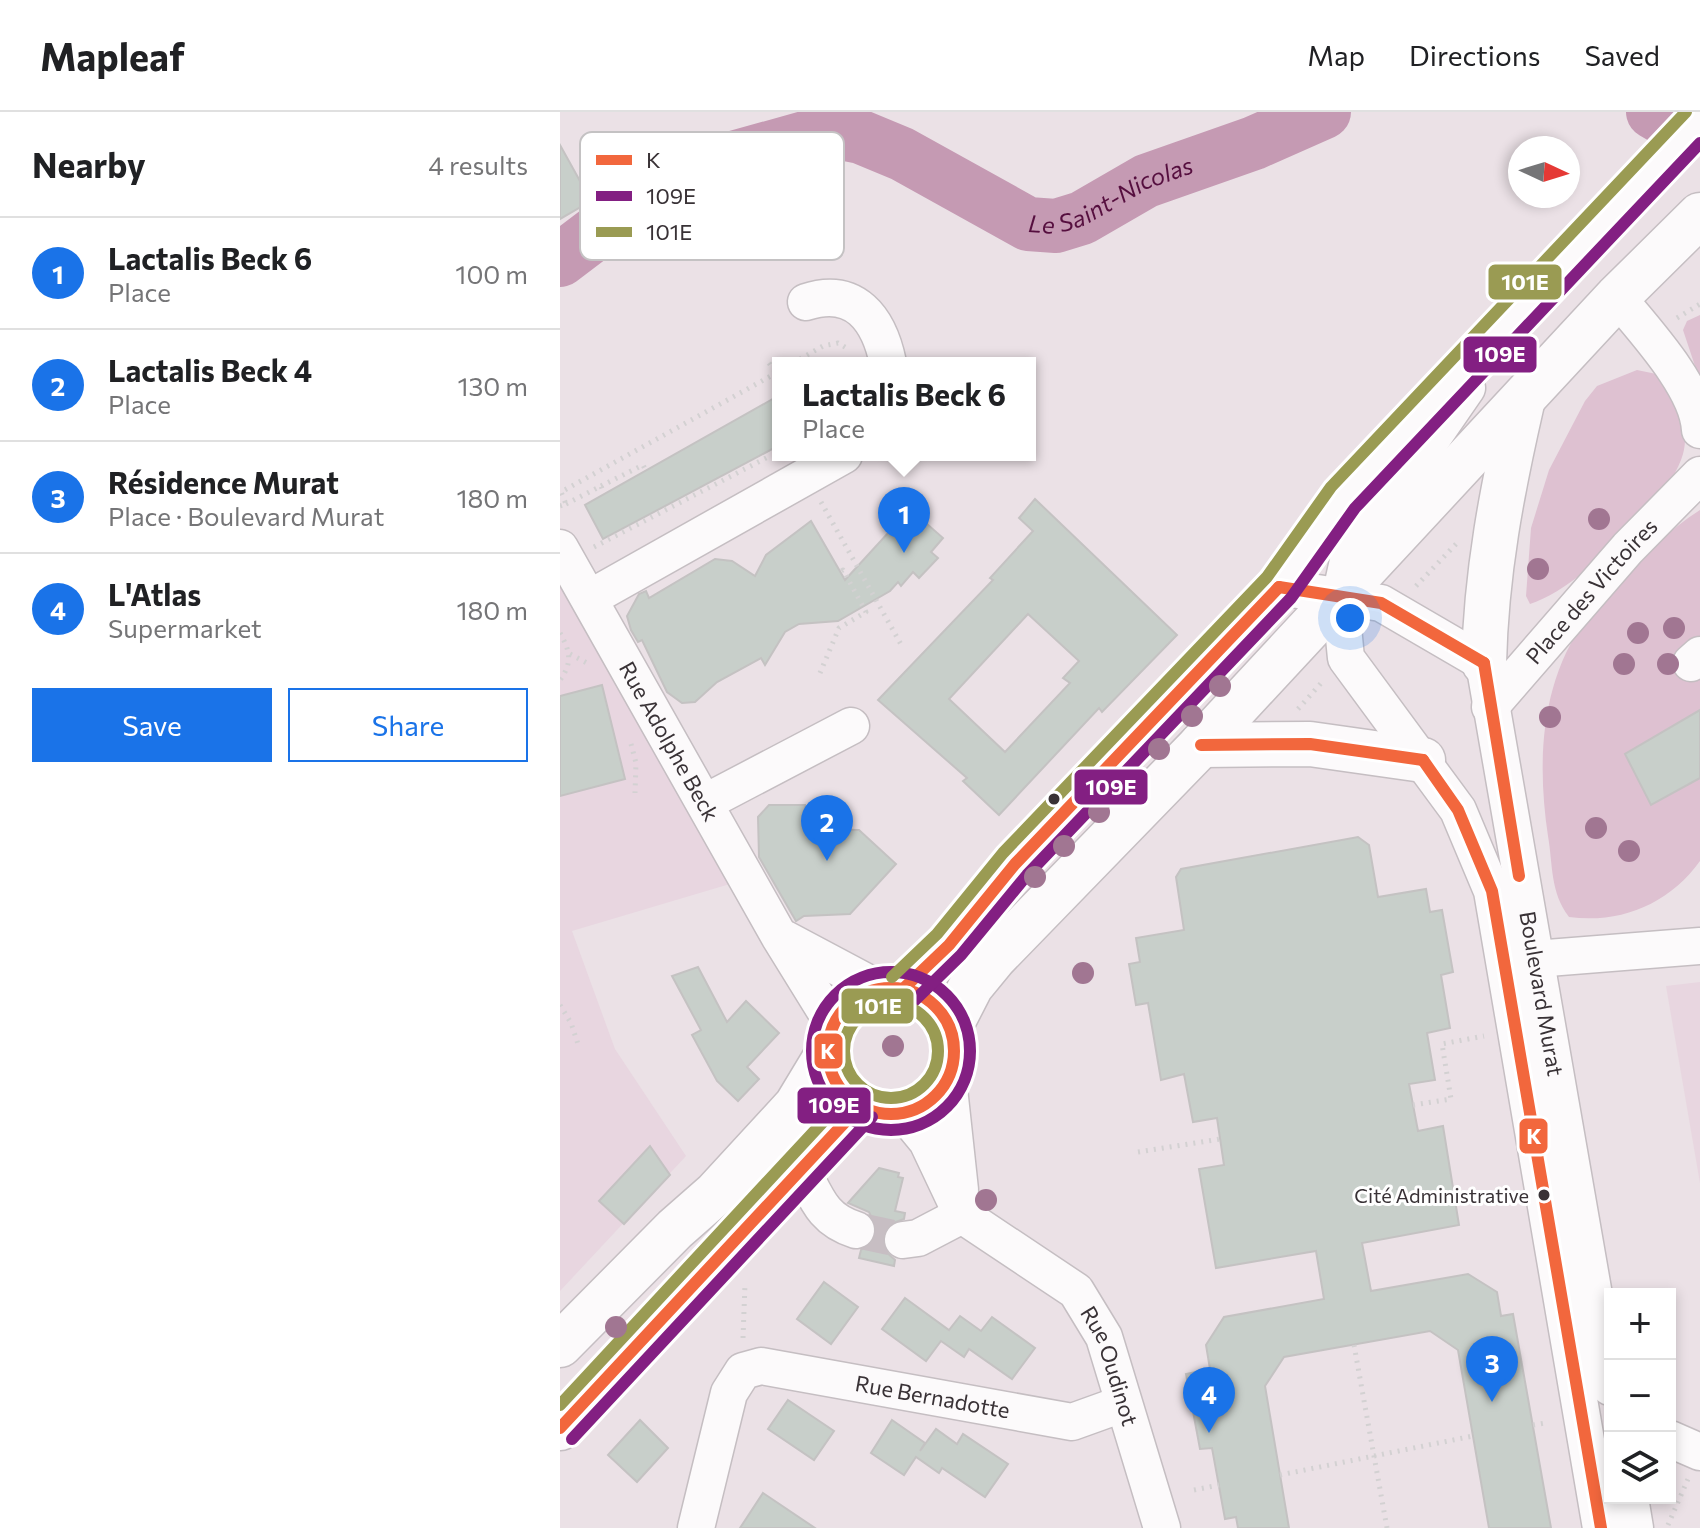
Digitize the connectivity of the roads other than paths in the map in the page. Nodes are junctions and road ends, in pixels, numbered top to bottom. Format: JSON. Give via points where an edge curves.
{"nodes":[{"id":1,"x":1700,"y":120,"type":"edge"},
{"id":2,"x":1700,"y":188,"type":"edge"},
{"id":3,"x":1700,"y":215,"type":"edge"},
{"id":4,"x":1700,"y":228,"type":"edge"},
{"id":5,"x":1617,"y":297,"type":"junction"},
{"id":6,"x":806,"y":302,"type":"dead end"},
{"id":7,"x":1510,"y":323,"type":"junction"},
{"id":8,"x":886,"y":357,"type":"edge"},
{"id":9,"x":1523,"y":401,"type":"junction"},
{"id":10,"x":1700,"y":430,"type":"edge"},
{"id":11,"x":1700,"y":439,"type":"edge"},
{"id":12,"x":833,"y":461,"type":"edge"},
{"id":13,"x":1699,"y":478,"type":"edge"},
{"id":14,"x":564,"y":554,"type":"edge"},
{"id":15,"x":1279,"y":587,"type":"junction"},
{"id":16,"x":1340,"y":597,"type":"junction"},
{"id":17,"x":590,"y":598,"type":"junction"},
{"id":18,"x":1484,"y":663,"type":"junction"},
{"id":19,"x":1490,"y":707,"type":"junction"},
{"id":20,"x":851,"y":726,"type":"dead end"},
{"id":21,"x":1201,"y":745,"type":"junction"},
{"id":22,"x":1423,"y":760,"type":"junction"},
{"id":23,"x":706,"y":802,"type":"junction"},
{"id":24,"x":779,"y":936,"type":"junction"},
{"id":25,"x":1700,"y":946,"type":"edge"},
{"id":26,"x":1519,"y":960,"type":"junction"},
{"id":27,"x":891,"y":989,"type":"junction"},
{"id":28,"x":950,"y":1027,"type":"junction"},
{"id":29,"x":831,"y":1039,"type":"junction"},
{"id":30,"x":948,"y":1079,"type":"junction"},
{"id":31,"x":860,"y":1106,"type":"junction"},
{"id":32,"x":904,"y":1113,"type":"junction"},
{"id":33,"x":802,"y":1170,"type":"junction"},
{"id":34,"x":962,"y":1215,"type":"junction"},
{"id":35,"x":856,"y":1230,"type":"tunnel mouth"},
{"id":36,"x":903,"y":1240,"type":"tunnel mouth"},
{"id":37,"x":560,"y":1345,"type":"edge"},
{"id":38,"x":1604,"y":1360,"type":"edge"},
{"id":39,"x":1122,"y":1404,"type":"junction"},
{"id":40,"x":560,"y":1428,"type":"edge"},
{"id":41,"x":1676,"y":1442,"type":"edge"},
{"id":42,"x":1700,"y":1452,"type":"edge"},
{"id":43,"x":1631,"y":1504,"type":"edge"},
{"id":44,"x":1156,"y":1523,"type":"edge"},
{"id":45,"x":696,"y":1528,"type":"edge"},
{"id":46,"x":1601,"y":1528,"type":"edge"},
{"id":47,"x":1635,"y":1528,"type":"edge"}],
"edges":[{"from":1,"to":7,"type":"main road"},
{"from":2,"to":5,"type":"main road"},
{"from":3,"to":5,"type":"main road"},
{"from":4,"to":5,"type":"main road"},
{"from":5,"to":9,"type":"main road"},
{"from":5,"to":10,"type":"street","via":[[1685,388]]},
{"from":6,"to":8,"type":"street","via":[[835,296],[868,313],[883,336]]},
{"from":7,"to":15,"type":"main road","via":[[1343,498]]},
{"from":7,"to":16,"type":"street","name":"Boulevard Murat","via":[[1429,443],[1355,529]]},
{"from":9,"to":16,"type":"main road"},
{"from":9,"to":18,"type":"main road","via":[[1495,520],[1485,596]]},
{"from":11,"to":13,"type":"street","name":"Place des Victoires"},
{"from":12,"to":17,"type":"street"},
{"from":13,"to":19,"type":"street","name":"Place des Victoires","via":[[1628,548]]},
{"from":14,"to":17,"type":"street","name":"Rue Adolphe Beck"},
{"from":15,"to":16,"type":"street"},
{"from":15,"to":27,"type":"main road","via":[[1015,864],[949,945]]},
{"from":16,"to":18,"type":"street","via":[[1394,609]]},
{"from":16,"to":21,"type":"main road"},
{"from":16,"to":22,"type":"street","name":"Boulevard Murat","via":[[1346,658]]},
{"from":17,"to":23,"type":"street","name":"Rue Adolphe Beck"},
{"from":18,"to":19,"type":"street","name":"Boulevard Murat"},
{"from":19,"to":26,"type":"street","name":"Boulevard Murat"},
{"from":20,"to":23,"type":"street"},
{"from":21,"to":22,"type":"main road","via":[[1310,744]]},
{"from":21,"to":28,"type":"main road","via":[[994,958],[971,986]]},
{"from":22,"to":26,"type":"street","name":"Boulevard Murat","via":[[1458,810]]},
{"from":23,"to":24,"type":"street","name":"Rue Adolphe Beck"},
{"from":24,"to":27,"type":"street"},
{"from":24,"to":29,"type":"street","name":"Rue Adolphe Beck"},
{"from":25,"to":26,"type":"street"},
{"from":26,"to":38,"type":"street","name":"Boulevard Murat"},
{"from":26,"to":46,"type":"street","name":"Boulevard Murat"},
{"from":27,"to":28,"type":"main road","via":[[926,998]]},
{"from":27,"to":29,"type":"main road","via":[[852,1002]]},
{"from":28,"to":30,"type":"main road","via":[[955,1044]]},
{"from":29,"to":31,"type":"main road","via":[[834,1078]]},
{"from":29,"to":37,"type":"main road","via":[[796,1106]]},
{"from":30,"to":32,"type":"main road","via":[[937,1095]]},
{"from":30,"to":34,"type":"street"},
{"from":31,"to":32,"type":"main road"},
{"from":31,"to":33,"type":"main road"},
{"from":32,"to":34,"type":"street","via":[[927,1141]]},
{"from":33,"to":35,"type":"street","via":[[824,1211],[837,1224]]},
{"from":33,"to":40,"type":"main road"},
{"from":34,"to":36,"type":"street","via":[[918,1238]]},
{"from":34,"to":39,"type":"street","name":"Rue Oudinot","via":[[1076,1291],[1104,1337]]},
{"from":39,"to":44,"type":"street","name":"Rue Oudinot"},
{"from":39,"to":45,"type":"street","name":"Rue Bernadotte","via":[[1072,1422],[780,1367],[743,1371],[729,1393]]},
{"from":41,"to":42,"type":"street"},
{"from":43,"to":47,"type":"street"}]}
